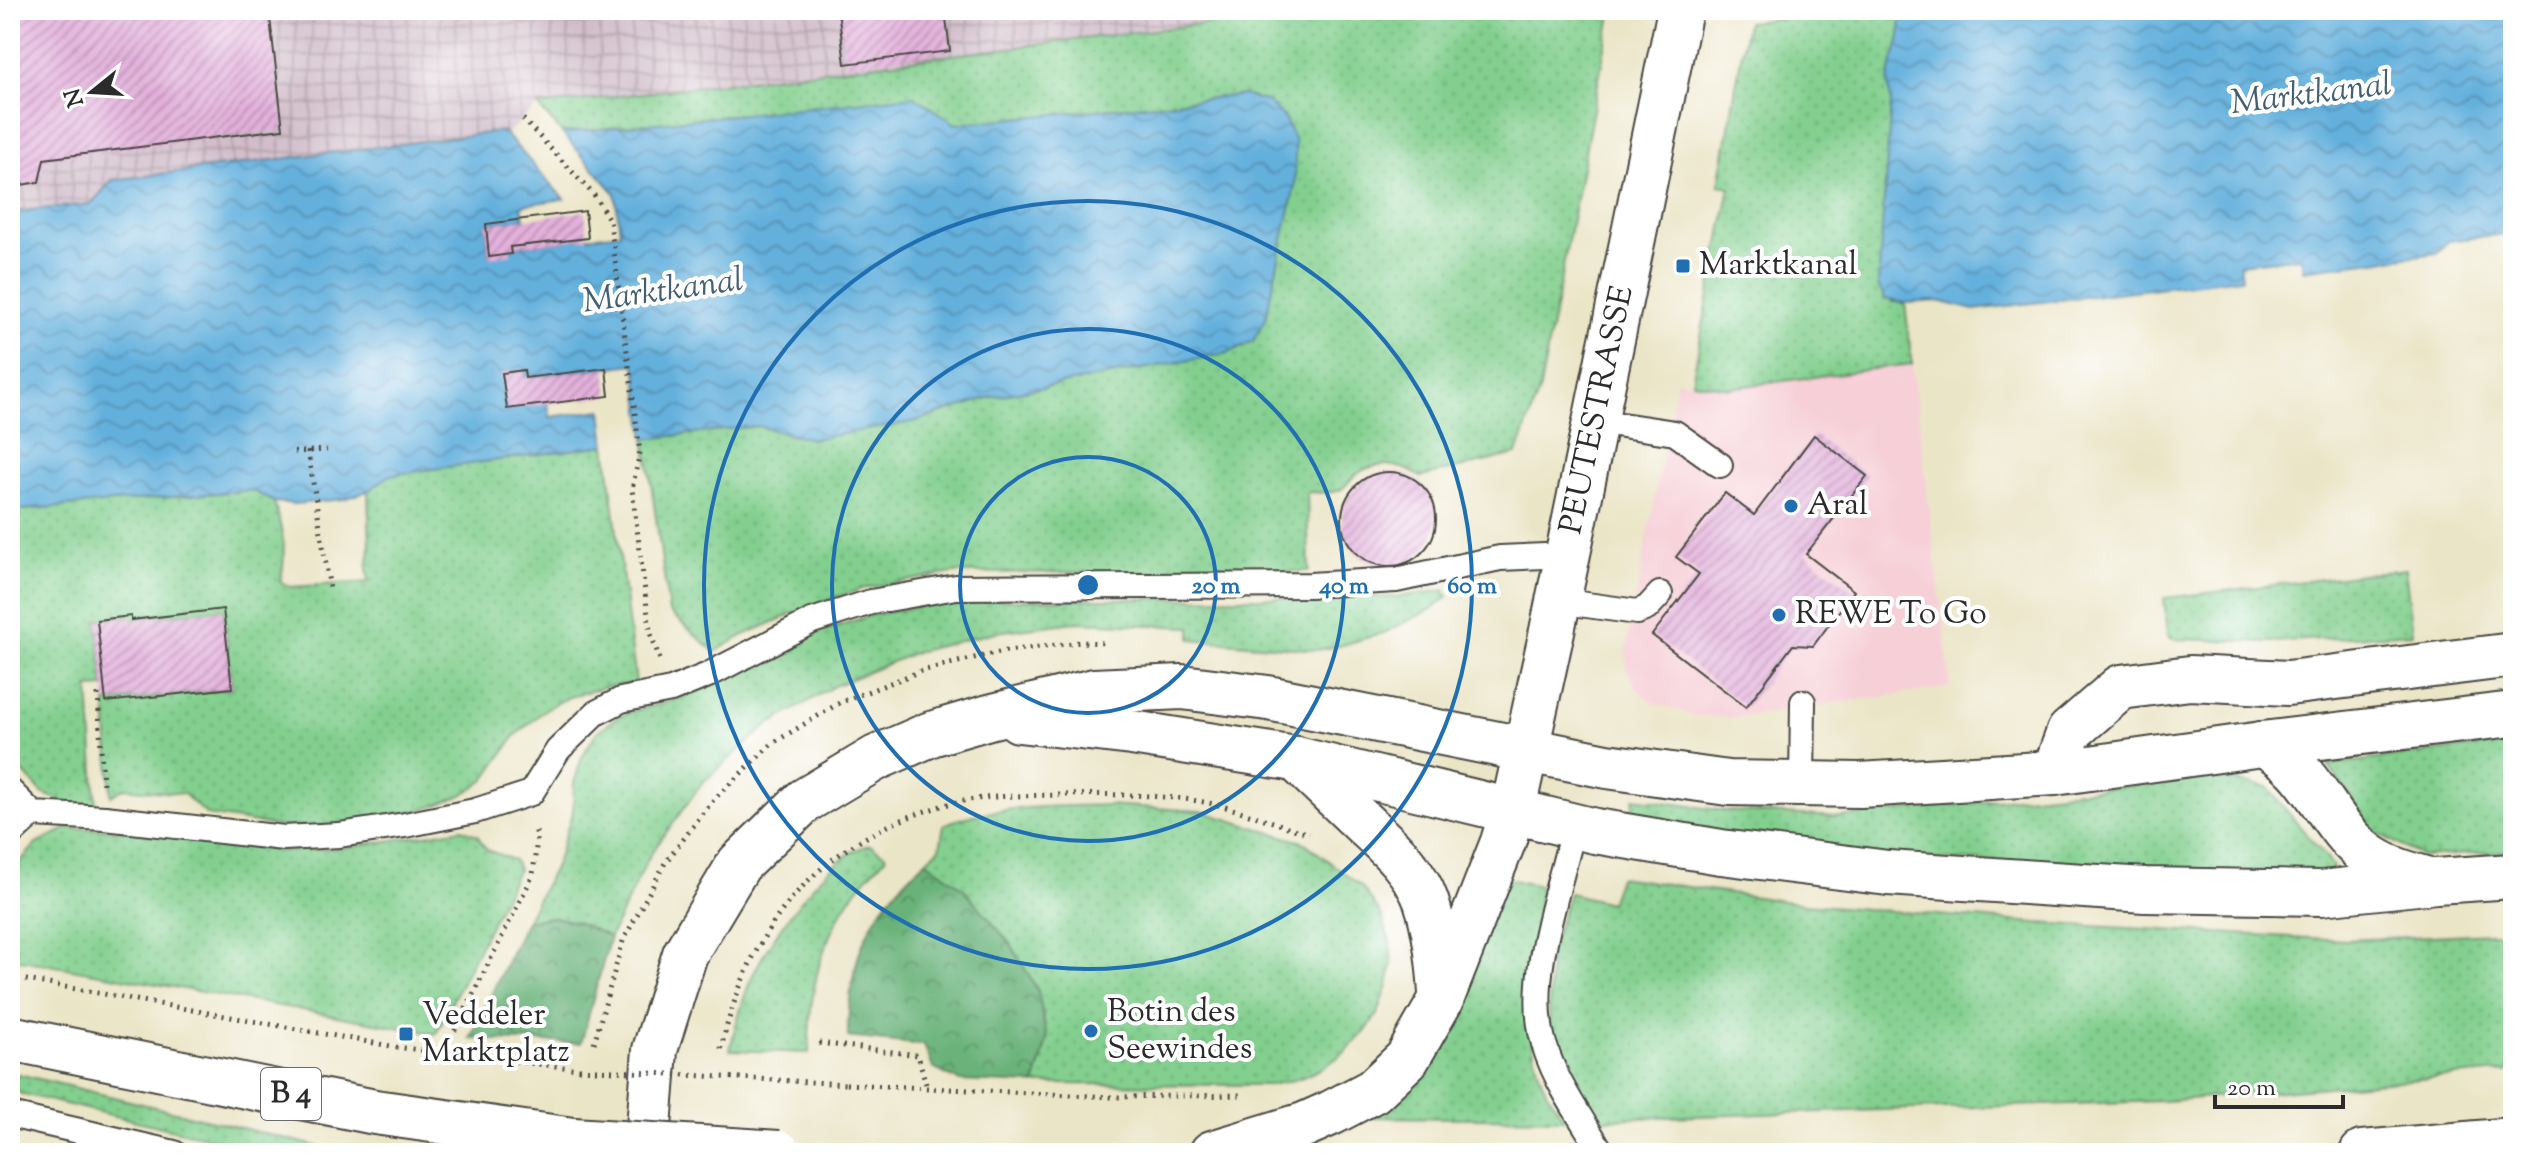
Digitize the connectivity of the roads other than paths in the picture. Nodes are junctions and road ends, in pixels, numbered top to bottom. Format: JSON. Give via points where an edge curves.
{"nodes":[{"id":1,"x":1680,"y":10,"type":"edge"},
{"id":2,"x":1595,"y":421,"type":"junction"},
{"id":3,"x":1720,"y":465,"type":"dead end"},
{"id":4,"x":1568,"y":555,"type":"junction"},
{"id":5,"x":1660,"y":594,"type":"dead end"},
{"id":6,"x":1558,"y":601,"type":"junction"},
{"id":7,"x":2513,"y":655,"type":"edge"},
{"id":8,"x":1803,"y":702,"type":"dead end"},
{"id":9,"x":2513,"y":714,"type":"edge"},
{"id":10,"x":989,"y":717,"type":"junction"},
{"id":11,"x":2262,"y":744,"type":"junction"},
{"id":12,"x":1528,"y":749,"type":"junction"},
{"id":13,"x":1296,"y":759,"type":"junction"},
{"id":14,"x":2054,"y":773,"type":"junction"},
{"id":15,"x":1802,"y":784,"type":"junction"},
{"id":16,"x":10,"y":791,"type":"edge"},
{"id":17,"x":1513,"y":809,"type":"junction"},
{"id":18,"x":33,"y":814,"type":"junction"},
{"id":19,"x":1574,"y":825,"type":"junction"},
{"id":20,"x":10,"y":835,"type":"edge"},
{"id":21,"x":2513,"y":876,"type":"edge"},
{"id":22,"x":2436,"y":881,"type":"junction"},
{"id":23,"x":1441,"y":1000,"type":"junction"},
{"id":24,"x":10,"y":1038,"type":"edge"},
{"id":25,"x":10,"y":1115,"type":"edge"},
{"id":26,"x":2513,"y":1140,"type":"edge"},
{"id":27,"x":174,"y":1153,"type":"edge"},
{"id":28,"x":647,"y":1153,"type":"edge"},
{"id":29,"x":779,"y":1153,"type":"edge"},
{"id":30,"x":1212,"y":1153,"type":"edge"},
{"id":31,"x":1602,"y":1153,"type":"edge"},
{"id":32,"x":2362,"y":1153,"type":"edge"}],
"edges":[{"from":1,"to":2,"type":"main road","name":"PEUTESTRASSE"},
{"from":2,"to":3,"type":"lane","via":[[1675,433]]},
{"from":2,"to":4,"type":"main road","name":"PEUTESTRASSE"},
{"from":4,"to":6,"type":"main road","name":"PEUTESTRASSE"},
{"from":4,"to":18,"type":"lane","via":[[1500,558],[1396,580],[956,587],[871,602],[812,621],[671,690],[621,700],[596,713],[558,750],[531,793],[405,825],[284,838]]},
{"from":5,"to":6,"type":"lane","via":[[1637,612]]},
{"from":6,"to":12,"type":"main road","name":"PEUTESTRASSE"},
{"from":7,"to":14,"type":"main road","via":[[2288,683],[2190,678],[2121,687],[2069,732]]},
{"from":8,"to":15,"type":"lane"},
{"from":9,"to":11,"type":"main road"},
{"from":10,"to":12,"type":"main road","via":[[1094,691],[1182,687],[1268,698]]},
{"from":10,"to":13,"type":"main road"},
{"from":10,"to":28,"type":"main road","via":[[876,758],[804,801],[739,864],[685,954],[655,1050]]},
{"from":11,"to":14,"type":"main road"},
{"from":11,"to":22,"type":"main road","via":[[2302,773],[2367,854],[2397,871]]},
{"from":12,"to":15,"type":"main road","via":[[1728,783]]},
{"from":12,"to":17,"type":"main road","name":"PEUTESTRASSE"},
{"from":13,"to":17,"type":"main road"},
{"from":13,"to":23,"type":"main road","via":[[1414,877],[1438,949]]},
{"from":14,"to":15,"type":"main road"},
{"from":16,"to":18,"type":"lane"},
{"from":17,"to":19,"type":"main road"},
{"from":17,"to":23,"type":"main road","name":"PEUTESTRASSE"},
{"from":18,"to":20,"type":"lane"},
{"from":19,"to":22,"type":"main road","via":[[1721,852],[1903,874],[2145,890],[2321,893]]},
{"from":19,"to":31,"type":"lane","via":[[1544,949],[1541,1032],[1553,1070]]},
{"from":21,"to":22,"type":"main road"},
{"from":23,"to":30,"type":"main road","name":"PEUTESTRASSE","via":[[1407,1059],[1373,1091],[1304,1125]]},
{"from":24,"to":29,"type":"main road","number":"B 4","bridge":true,"via":[[375,1112],[573,1140]]},
{"from":25,"to":27,"type":"lane"},
{"from":26,"to":32,"type":"main road"}]}
